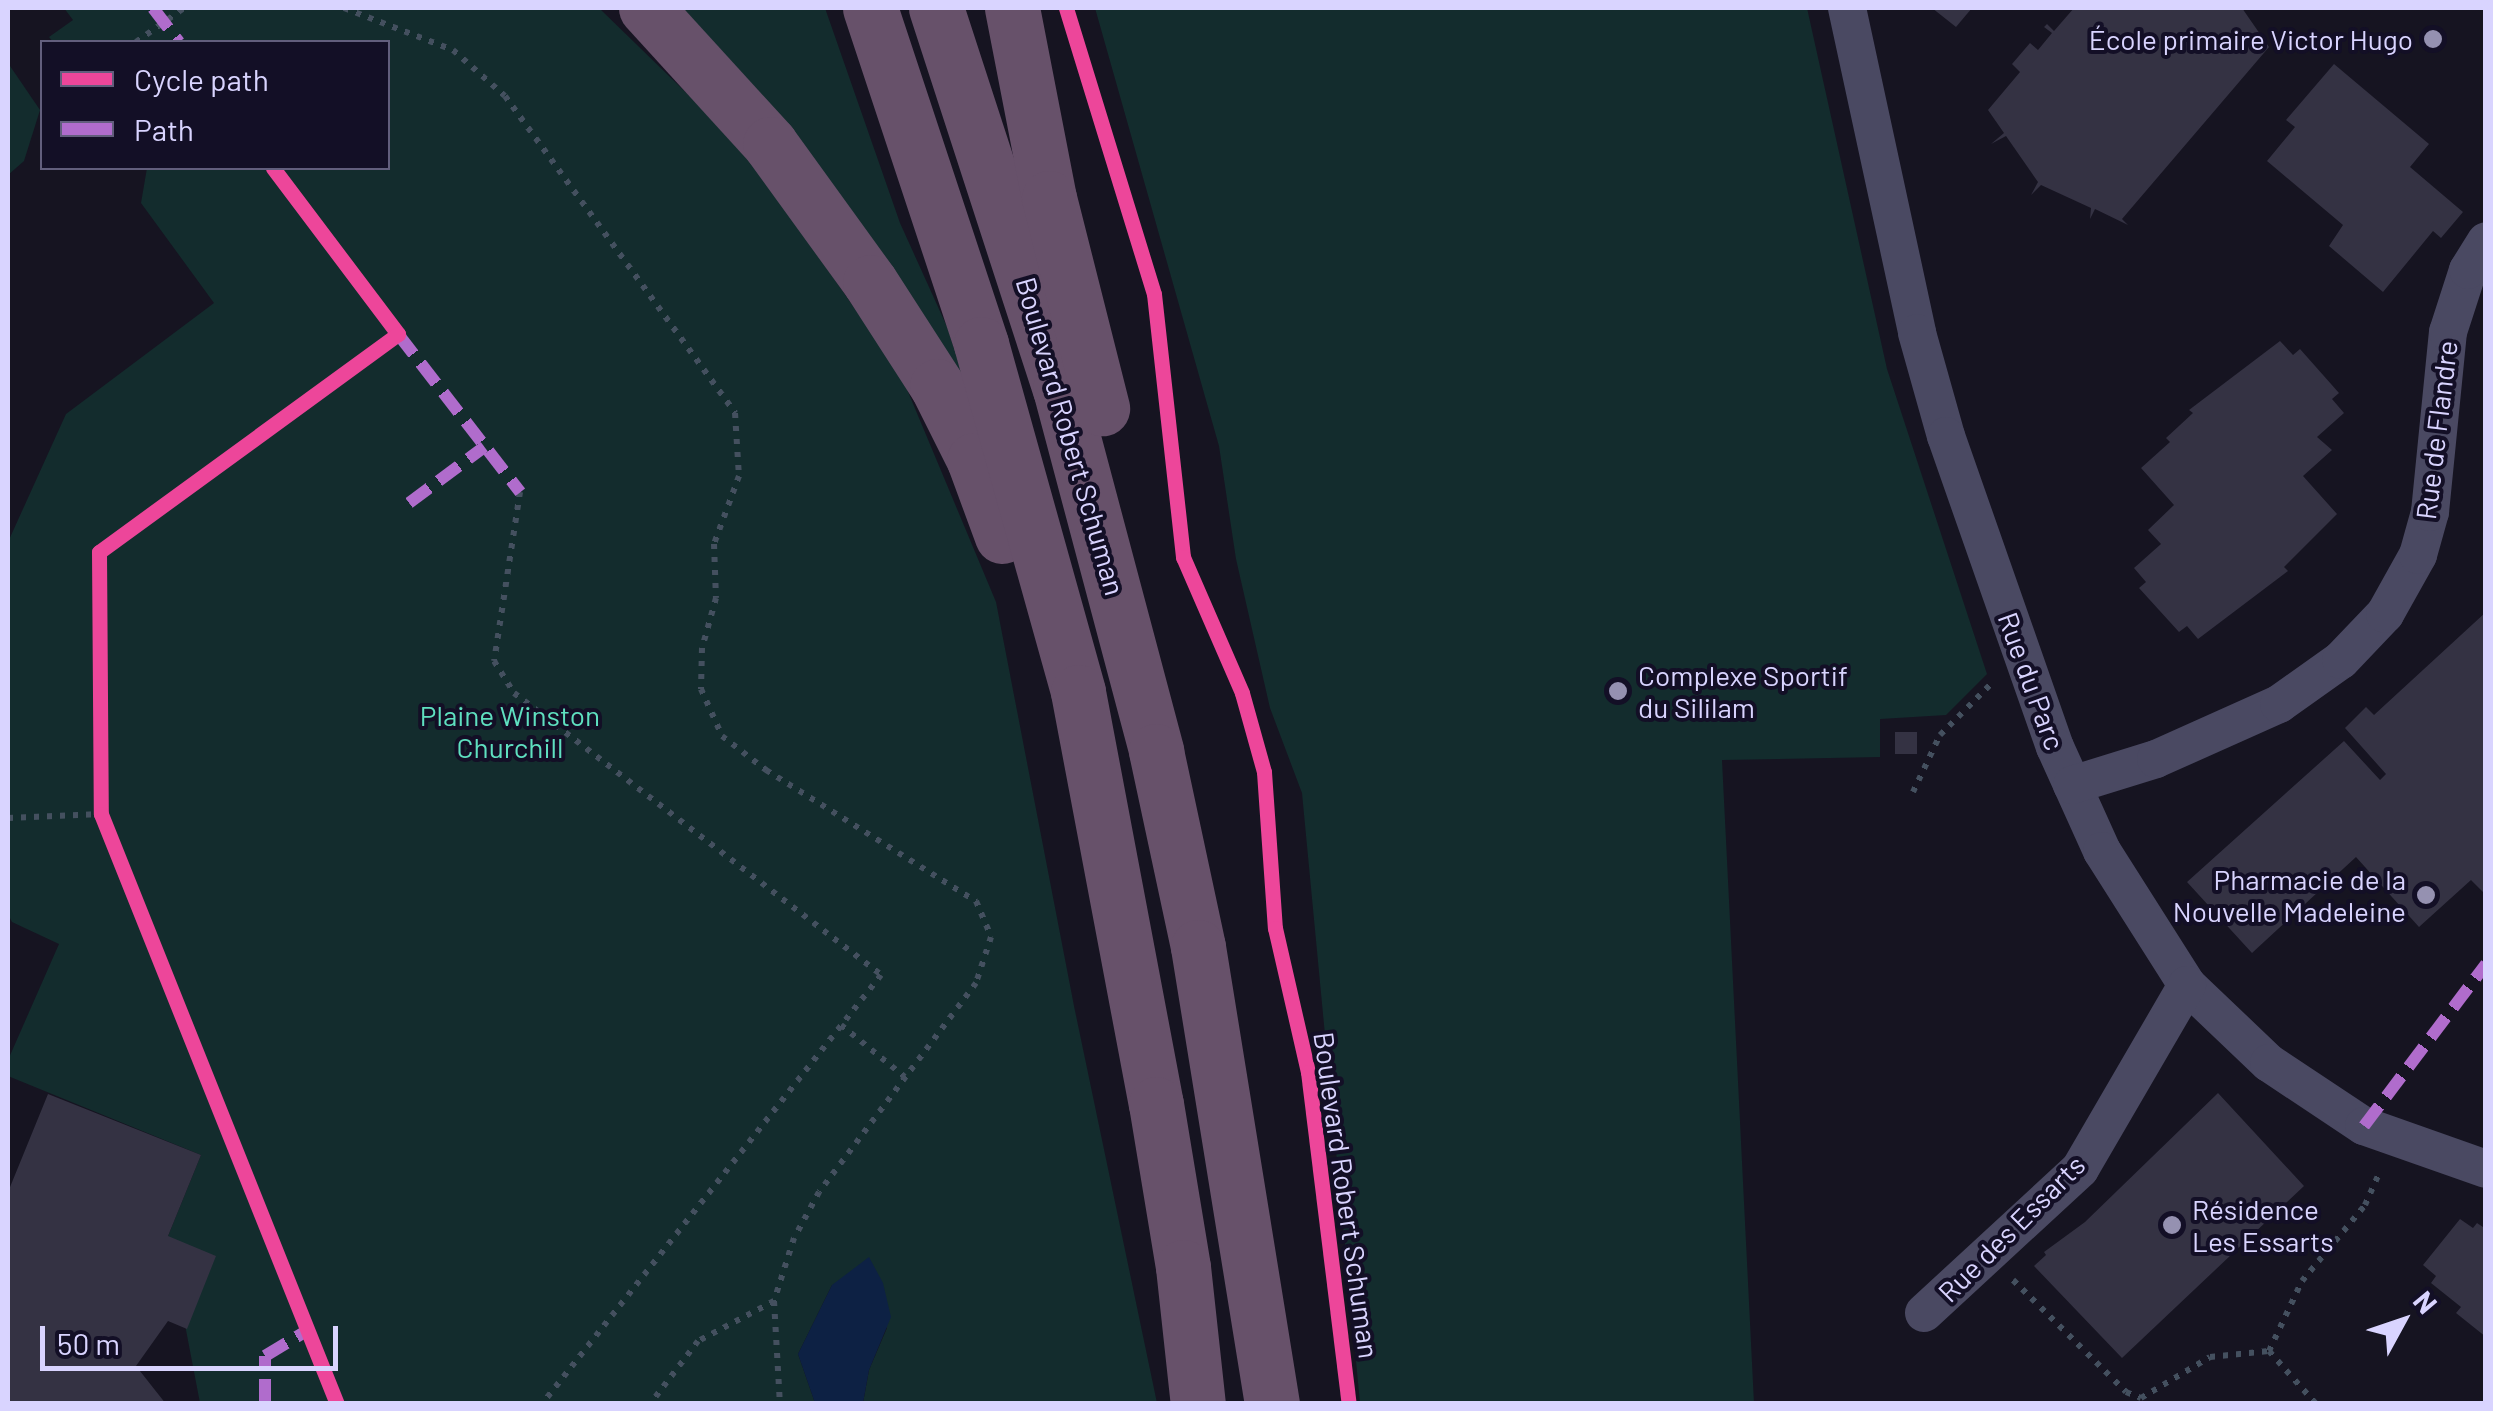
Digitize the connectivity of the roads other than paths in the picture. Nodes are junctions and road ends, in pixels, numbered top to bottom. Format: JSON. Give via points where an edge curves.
{"nodes":[{"id":1,"x":646,"y":8,"type":"edge"},
{"id":2,"x":870,"y":8,"type":"edge"},
{"id":3,"x":936,"y":8,"type":"edge"},
{"id":4,"x":1012,"y":8,"type":"edge"},
{"id":5,"x":1848,"y":8,"type":"edge"},
{"id":6,"x":2486,"y":241,"type":"edge"},
{"id":7,"x":1096,"y":778,"type":"junction"},
{"id":8,"x":2072,"y":786,"type":"junction"},
{"id":9,"x":1198,"y":947,"type":"junction"},
{"id":10,"x":2186,"y":985,"type":"junction"},
{"id":11,"x":2486,"y":1169,"type":"edge"},
{"id":12,"x":1924,"y":1313,"type":"dead end"},
{"id":13,"x":1198,"y":1404,"type":"edge"},
{"id":14,"x":1272,"y":1404,"type":"edge"}],
"edges":[{"from":1,"to":7,"type":"highway","via":[[770,144],[928,372],[974,460]]},
{"from":2,"to":7,"type":"highway","via":[[982,344],[1064,636]]},
{"from":3,"to":9,"type":"highway","name":"Boulevard Robert Schuman","via":[[1012,232],[1102,539]]},
{"from":4,"to":9,"type":"highway","via":[[1049,198],[1160,656],[1182,785]]},
{"from":5,"to":8,"type":"street","name":"Rue du Parc","via":[[1917,333],[1968,504]]},
{"from":6,"to":8,"type":"street","name":"Rue de Flandre","via":[[2468,270],[2448,332],[2430,512],[2418,555],[2386,614],[2342,660],[2280,704],[2156,760]]},
{"from":7,"to":13,"type":"highway","via":[[1164,1148]]},
{"from":8,"to":10,"type":"street","name":"Rue du Parc","via":[[2111,866]]},
{"from":9,"to":14,"type":"highway","name":"Boulevard Robert Schuman"},
{"from":10,"to":11,"type":"street","name":"Rue du Parc","via":[[2269,1062],[2324,1102],[2389,1136]]},
{"from":10,"to":12,"type":"street","name":"Rue des Essarts","via":[[2080,1169]]}]}
